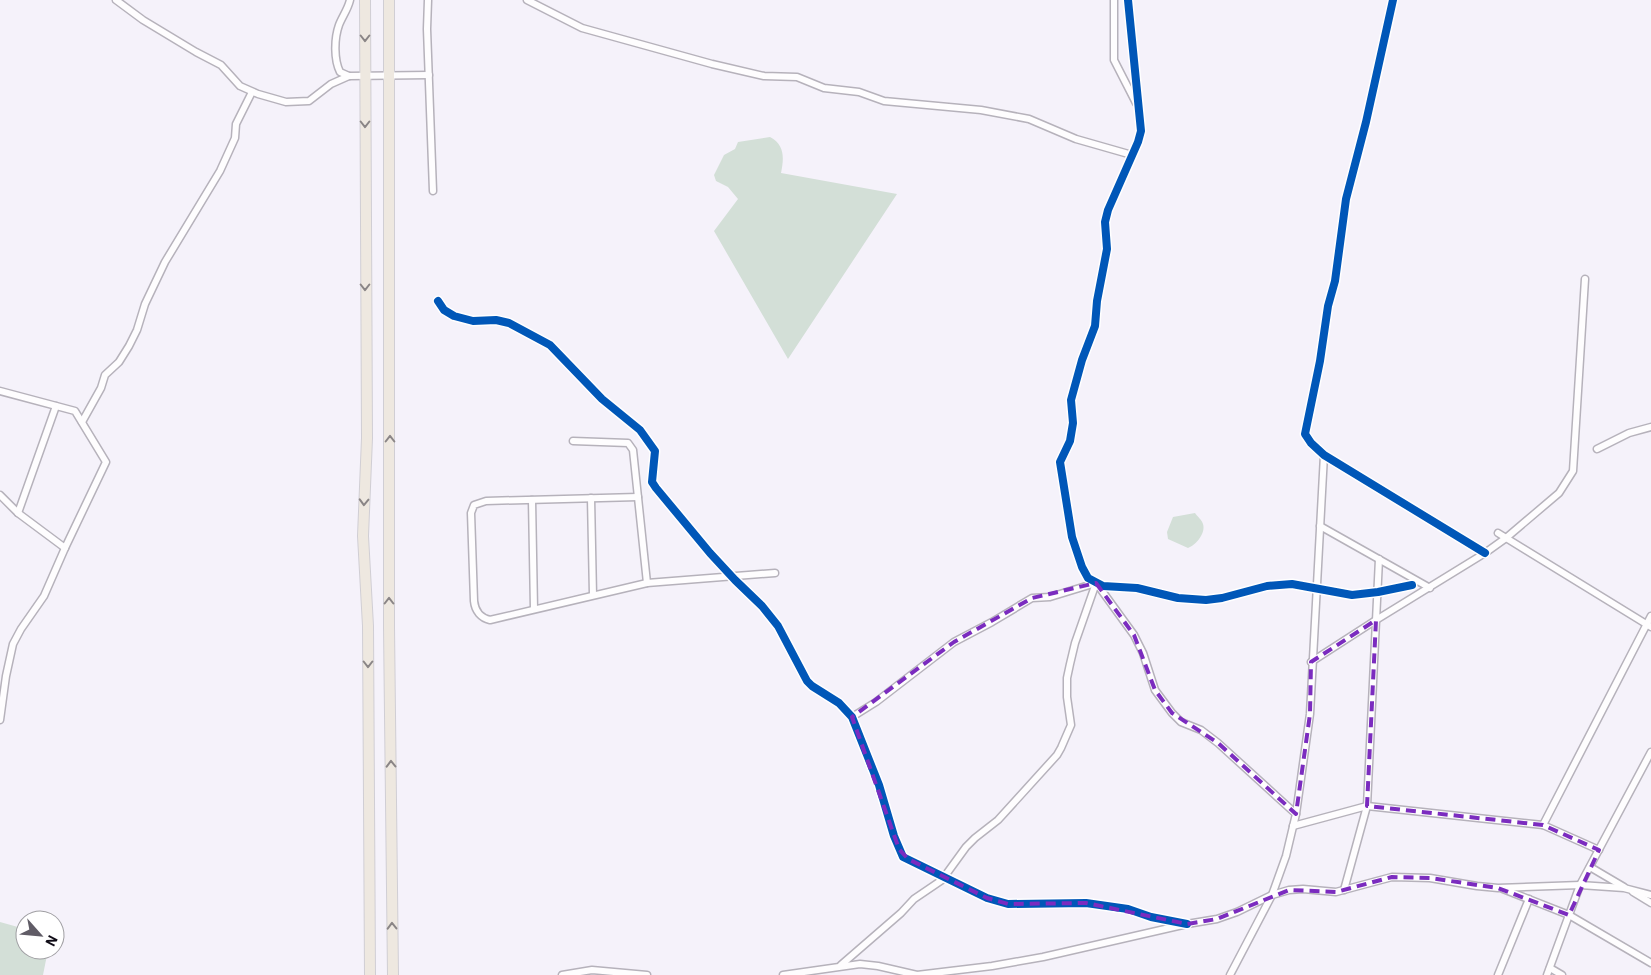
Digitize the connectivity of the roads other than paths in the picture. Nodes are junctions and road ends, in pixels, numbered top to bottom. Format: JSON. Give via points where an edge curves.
{"nodes":[{"id":1,"x":116,"y":0,"type":"edge"},
{"id":2,"x":350,"y":0,"type":"edge"},
{"id":3,"x":365,"y":0,"type":"edge"},
{"id":4,"x":389,"y":0,"type":"edge"},
{"id":5,"x":428,"y":0,"type":"edge"},
{"id":6,"x":527,"y":0,"type":"edge"},
{"id":7,"x":1114,"y":0,"type":"edge"},
{"id":8,"x":1128,"y":0,"type":"edge"},
{"id":9,"x":1394,"y":0,"type":"edge"},
{"id":10,"x":429,"y":74,"type":"junction"},
{"id":11,"x":390,"y":75,"type":"junction"},
{"id":12,"x":349,"y":76,"type":"junction"},
{"id":13,"x":364,"y":76,"type":"junction"},
{"id":14,"x":252,"y":92,"type":"junction"},
{"id":15,"x":1138,"y":108,"type":"junction"},
{"id":16,"x":1132,"y":155,"type":"junction"},
{"id":17,"x":433,"y":191,"type":"dead end"},
{"id":18,"x":1585,"y":279,"type":"dead end"},
{"id":19,"x":438,"y":301,"type":"dead end"},
{"id":20,"x":0,"y":391,"type":"edge"},
{"id":21,"x":56,"y":406,"type":"junction"},
{"id":22,"x":82,"y":422,"type":"junction"},
{"id":23,"x":1651,"y":426,"type":"edge"},
{"id":24,"x":573,"y":441,"type":"dead end"},
{"id":25,"x":1597,"y":448,"type":"dead end"},
{"id":26,"x":1324,"y":455,"type":"junction"},
{"id":27,"x":0,"y":495,"type":"edge"},
{"id":28,"x":638,"y":497,"type":"junction"},
{"id":29,"x":591,"y":498,"type":"junction"},
{"id":30,"x":532,"y":500,"type":"junction"},
{"id":31,"x":18,"y":513,"type":"junction"},
{"id":32,"x":1320,"y":526,"type":"junction"},
{"id":33,"x":1498,"y":533,"type":"dead end"},
{"id":34,"x":1506,"y":538,"type":"junction"},
{"id":35,"x":65,"y":548,"type":"junction"},
{"id":36,"x":1485,"y":553,"type":"junction"},
{"id":37,"x":1379,"y":559,"type":"junction"},
{"id":38,"x":775,"y":573,"type":"dead end"},
{"id":39,"x":731,"y":576,"type":"junction"},
{"id":40,"x":647,"y":583,"type":"junction"},
{"id":41,"x":1096,"y":583,"type":"junction"},
{"id":42,"x":1412,"y":585,"type":"dead end"},
{"id":43,"x":1317,"y":588,"type":"junction"},
{"id":44,"x":1430,"y":588,"type":"junction"},
{"id":45,"x":1378,"y":592,"type":"junction"},
{"id":46,"x":593,"y":595,"type":"junction"},
{"id":47,"x":534,"y":609,"type":"junction"},
{"id":48,"x":1651,"y":616,"type":"edge"},
{"id":49,"x":1376,"y":620,"type":"junction"},
{"id":50,"x":1649,"y":626,"type":"edge"},
{"id":51,"x":1312,"y":662,"type":"junction"},
{"id":52,"x":852,"y":717,"type":"junction"},
{"id":53,"x":0,"y":720,"type":"edge"},
{"id":54,"x":1651,"y":752,"type":"edge"},
{"id":55,"x":1367,"y":806,"type":"junction"},
{"id":56,"x":1296,"y":814,"type":"junction"},
{"id":57,"x":1543,"y":825,"type":"junction"},
{"id":58,"x":1293,"y":826,"type":"junction"},
{"id":59,"x":1598,"y":850,"type":"junction"},
{"id":60,"x":1590,"y":867,"type":"junction"},
{"id":61,"x":946,"y":876,"type":"junction"},
{"id":62,"x":1580,"y":885,"type":"junction"},
{"id":63,"x":1498,"y":888,"type":"junction"},
{"id":64,"x":1626,"y":888,"type":"junction"},
{"id":65,"x":1344,"y":890,"type":"junction"},
{"id":66,"x":1272,"y":895,"type":"junction"},
{"id":67,"x":1651,"y":895,"type":"edge"},
{"id":68,"x":1529,"y":899,"type":"junction"},
{"id":69,"x":1651,"y":903,"type":"edge"},
{"id":70,"x":1569,"y":915,"type":"junction"},
{"id":71,"x":1187,"y":924,"type":"junction"},
{"id":72,"x":1651,"y":963,"type":"edge"},
{"id":73,"x":840,"y":966,"type":"junction"},
{"id":74,"x":1550,"y":968,"type":"junction"},
{"id":75,"x":591,"y":973,"type":"edge"},
{"id":76,"x":370,"y":975,"type":"edge"},
{"id":77,"x":393,"y":975,"type":"edge"},
{"id":78,"x":562,"y":975,"type":"edge"},
{"id":79,"x":647,"y":975,"type":"edge"},
{"id":80,"x":783,"y":975,"type":"edge"},
{"id":81,"x":1230,"y":975,"type":"edge"},
{"id":82,"x":1498,"y":975,"type":"edge"},
{"id":83,"x":1547,"y":975,"type":"edge"},
{"id":84,"x":1562,"y":975,"type":"edge"}],
"edges":[{"from":1,"to":14,"type":"street","via":[[221,65],[240,86]]},
{"from":2,"to":12,"type":"street","via":[[338,28],[336,54],[340,72]]},
{"from":3,"to":13,"type":"highway","one_way":true},
{"from":4,"to":11,"type":"highway"},
{"from":5,"to":10,"type":"street"},
{"from":6,"to":16,"type":"street","via":[[582,28],[712,64],[764,76],[797,77],[824,88],[859,92],[884,101],[981,110],[1028,119],[1076,139]]},
{"from":7,"to":15,"type":"street","via":[[1114,60]]},
{"from":8,"to":15,"type":"street"},
{"from":9,"to":26,"type":"street","via":[[1346,199],[1336,281],[1328,306],[1305,434]]},
{"from":10,"to":11,"type":"street"},
{"from":10,"to":17,"type":"street"},
{"from":11,"to":13,"type":"street"},
{"from":77,"to":11,"type":"highway","one_way":true},
{"from":12,"to":13,"type":"street"},
{"from":12,"to":14,"type":"street","via":[[331,84],[309,101],[286,102]]},
{"from":13,"to":76,"type":"highway","one_way":true,"via":[[367,438],[363,536],[368,626]]},
{"from":14,"to":22,"type":"street","via":[[236,124],[235,138],[220,171],[165,262],[129,346],[105,375]]},
{"from":15,"to":16,"type":"street","via":[[1140,131]]},
{"from":16,"to":41,"type":"street","via":[[1104,222],[1107,249],[1095,326],[1071,400],[1073,423],[1070,441],[1060,462],[1072,537],[1082,567],[1088,578]]},
{"from":18,"to":34,"type":"street","via":[[1574,471],[1559,493]]},
{"from":19,"to":39,"type":"street","via":[[454,316],[473,321],[509,323],[550,344],[602,399],[640,430],[655,451],[652,482]]},
{"from":20,"to":21,"type":"street"},
{"from":21,"to":22,"type":"street","via":[[75,411]]},
{"from":21,"to":31,"type":"street"},
{"from":22,"to":35,"type":"street","via":[[106,462]]},
{"from":23,"to":25,"type":"street"},
{"from":24,"to":28,"type":"street","via":[[628,443],[633,450]]},
{"from":26,"to":32,"type":"street"},
{"from":26,"to":36,"type":"street"},
{"from":27,"to":31,"type":"street"},
{"from":28,"to":29,"type":"street"},
{"from":28,"to":40,"type":"street"},
{"from":29,"to":30,"type":"street"},
{"from":29,"to":46,"type":"street"},
{"from":30,"to":47,"type":"street"},
{"from":30,"to":47,"type":"street","via":[[479,502],[471,513],[475,607],[490,620]]},
{"from":31,"to":35,"type":"street"},
{"from":32,"to":37,"type":"street"},
{"from":32,"to":43,"type":"street"},
{"from":33,"to":34,"type":"street"},
{"from":34,"to":36,"type":"street"},
{"from":34,"to":50,"type":"street"},
{"from":35,"to":53,"type":"street","via":[[44,596],[13,644]]},
{"from":36,"to":44,"type":"street"},
{"from":37,"to":44,"type":"street"},
{"from":37,"to":45,"type":"street"},
{"from":38,"to":39,"type":"street"},
{"from":39,"to":40,"type":"street"},
{"from":39,"to":52,"type":"street","via":[[778,626],[807,681],[839,703]]},
{"from":40,"to":46,"type":"street"},
{"from":41,"to":43,"type":"street","via":[[1206,600],[1268,586],[1292,584]]},
{"from":41,"to":52,"type":"street","via":[[1050,597],[1032,598],[954,642]]},
{"from":41,"to":56,"type":"street","via":[[1134,634],[1155,690],[1172,713],[1181,722],[1201,730],[1218,743]]},
{"from":41,"to":61,"type":"street","via":[[1075,643],[1067,678],[1071,725],[1061,748],[998,820],[966,847]]},
{"from":42,"to":45,"type":"street"},
{"from":43,"to":45,"type":"street","via":[[1344,595]]},
{"from":43,"to":51,"type":"street"},
{"from":44,"to":49,"type":"street"},
{"from":45,"to":49,"type":"street"},
{"from":46,"to":47,"type":"street"},
{"from":48,"to":50,"type":"street"},
{"from":49,"to":51,"type":"street"},
{"from":49,"to":55,"type":"street"},
{"from":50,"to":57,"type":"street"},
{"from":51,"to":56,"type":"street","via":[[1310,714]]},
{"from":52,"to":61,"type":"street","via":[[879,786],[898,850],[903,857]]},
{"from":54,"to":59,"type":"street"},
{"from":55,"to":57,"type":"street"},
{"from":55,"to":58,"type":"street"},
{"from":55,"to":65,"type":"street"},
{"from":56,"to":58,"type":"street"},
{"from":57,"to":59,"type":"street"},
{"from":58,"to":66,"type":"street"},
{"from":59,"to":60,"type":"street"},
{"from":60,"to":62,"type":"street"},
{"from":60,"to":64,"type":"street"},
{"from":61,"to":71,"type":"street","via":[[987,898],[1008,904],[1093,904]]},
{"from":61,"to":73,"type":"street"},
{"from":62,"to":63,"type":"street"},
{"from":62,"to":64,"type":"street"},
{"from":62,"to":70,"type":"street"},
{"from":63,"to":65,"type":"street","via":[[1430,878],[1392,877]]},
{"from":63,"to":68,"type":"street"},
{"from":64,"to":67,"type":"street"},
{"from":64,"to":69,"type":"street"},
{"from":65,"to":66,"type":"street","via":[[1303,889]]},
{"from":66,"to":71,"type":"street","via":[[1217,919]]},
{"from":66,"to":81,"type":"street"},
{"from":68,"to":70,"type":"street"},
{"from":68,"to":82,"type":"street"},
{"from":70,"to":72,"type":"street"},
{"from":70,"to":74,"type":"street"},
{"from":71,"to":73,"type":"street","via":[[1043,956],[917,975],[878,966]]},
{"from":73,"to":80,"type":"street"},
{"from":74,"to":83,"type":"street"},
{"from":74,"to":84,"type":"street"},
{"from":75,"to":78,"type":"street"},
{"from":75,"to":79,"type":"street"}]}
